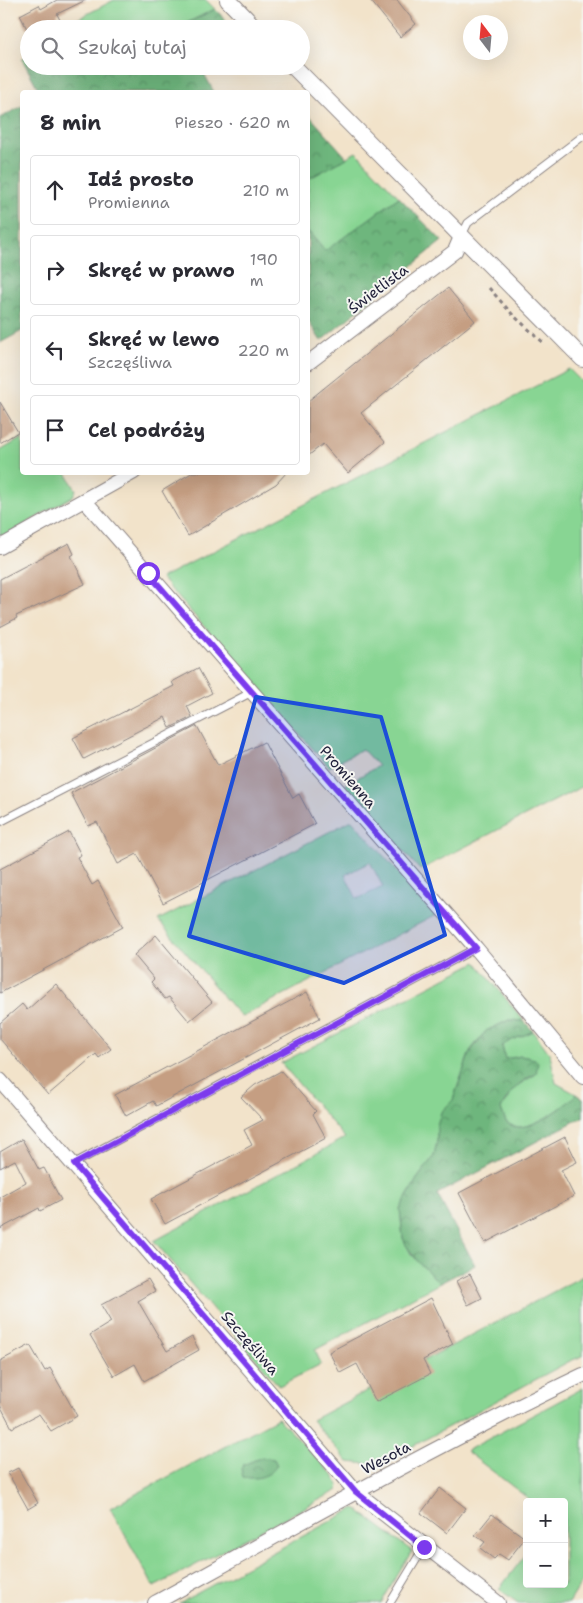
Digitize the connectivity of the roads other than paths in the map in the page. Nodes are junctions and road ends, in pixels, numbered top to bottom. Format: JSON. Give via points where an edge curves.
{"nodes":[{"id":1,"x":228,"y":0,"type":"edge"},
{"id":2,"x":247,"y":20,"type":"edge"},
{"id":3,"x":302,"y":75,"type":"edge"},
{"id":4,"x":583,"y":136,"type":"edge"},
{"id":5,"x":462,"y":237,"type":"junction"},
{"id":6,"x":583,"y":359,"type":"edge"},
{"id":7,"x":310,"y":360,"type":"edge"},
{"id":8,"x":129,"y":475,"type":"edge"},
{"id":9,"x":84,"y":501,"type":"junction"},
{"id":10,"x":0,"y":547,"type":"edge"},
{"id":11,"x":252,"y":692,"type":"junction"},
{"id":12,"x":0,"y":822,"type":"edge"},
{"id":13,"x":476,"y":948,"type":"junction"},
{"id":14,"x":583,"y":1077,"type":"edge"},
{"id":15,"x":0,"y":1080,"type":"edge"},
{"id":16,"x":74,"y":1164,"type":"junction"},
{"id":17,"x":583,"y":1375,"type":"edge"},
{"id":18,"x":356,"y":1492,"type":"junction"},
{"id":19,"x":424,"y":1547,"type":"junction"},
{"id":20,"x":155,"y":1603,"type":"edge"},
{"id":21,"x":390,"y":1603,"type":"edge"},
{"id":22,"x":498,"y":1603,"type":"edge"}],
"edges":[{"from":1,"to":2,"type":"street"},
{"from":3,"to":5,"type":"street"},
{"from":4,"to":5,"type":"lane","via":[[468,223]]},
{"from":5,"to":6,"type":"street"},
{"from":5,"to":7,"type":"street","name":"Świetlista","via":[[455,251]]},
{"from":8,"to":9,"type":"street"},
{"from":9,"to":10,"type":"street"},
{"from":9,"to":11,"type":"street","name":"Promienna"},
{"from":11,"to":12,"type":"lane"},
{"from":11,"to":13,"type":"street","name":"Promienna"},
{"from":13,"to":14,"type":"street","name":"Promienna"},
{"from":13,"to":16,"type":"lane"},
{"from":15,"to":16,"type":"street","name":"Szczęśliwa"},
{"from":16,"to":18,"type":"street","name":"Szczęśliwa"},
{"from":17,"to":18,"type":"street","name":"Wesoła"},
{"from":18,"to":19,"type":"street","name":"Szczęśliwa"},
{"from":18,"to":20,"type":"street","name":"Wesoła"},
{"from":19,"to":21,"type":"lane"},
{"from":19,"to":22,"type":"street","name":"Szczęśliwa"}]}
